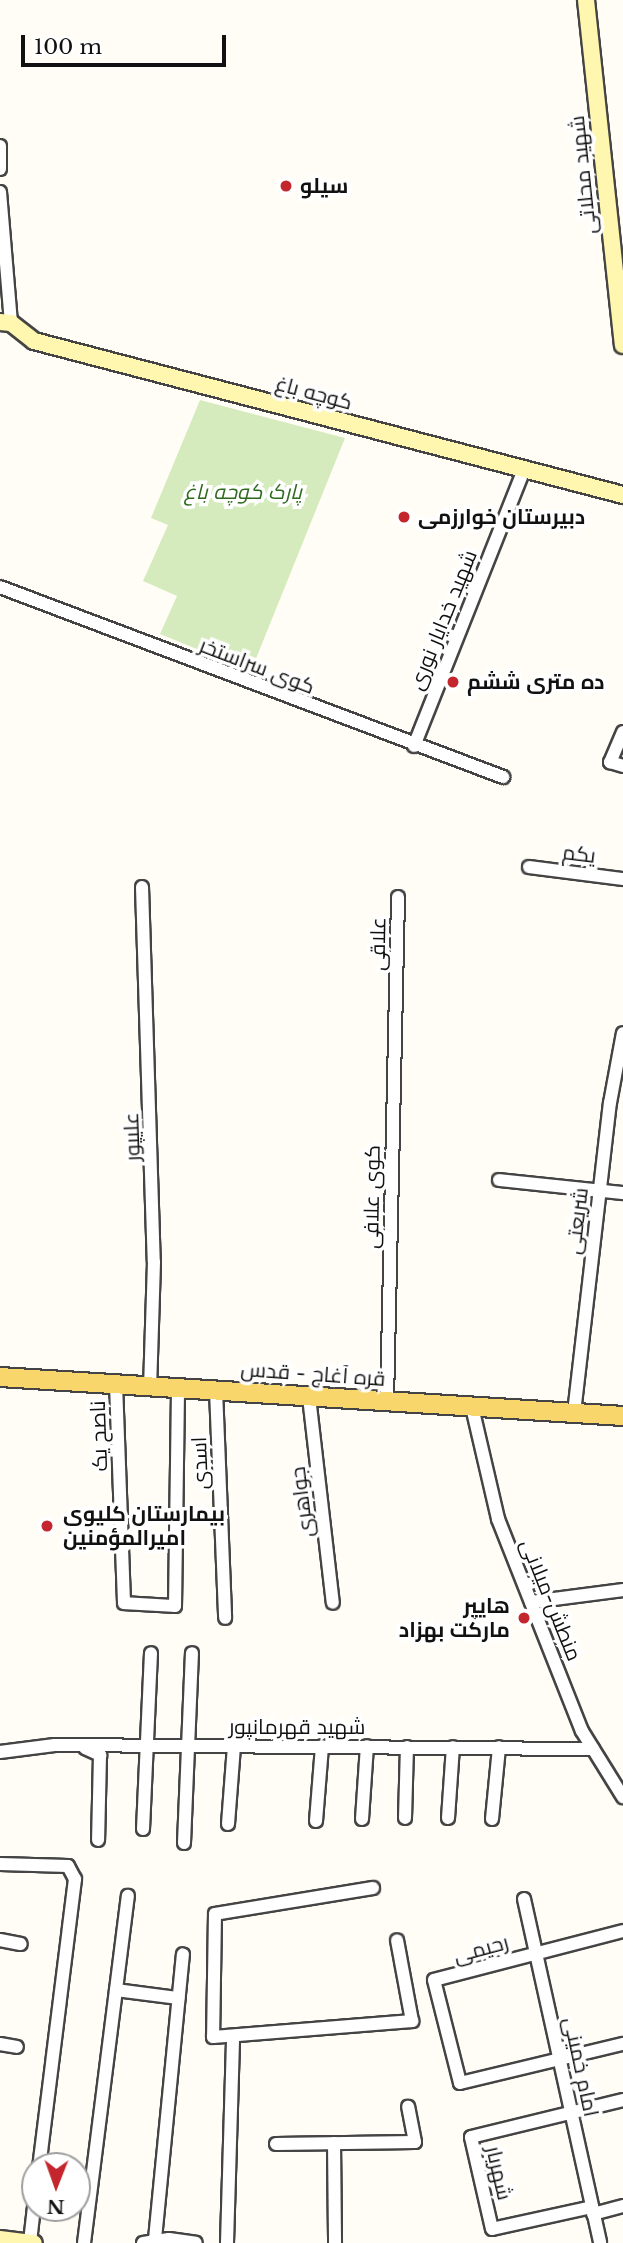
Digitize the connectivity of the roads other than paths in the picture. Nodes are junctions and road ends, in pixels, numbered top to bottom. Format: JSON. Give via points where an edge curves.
{"nodes":[{"id":1,"x":586,"y":0,"type":"edge"},
{"id":2,"x":0,"y":146,"type":"edge"},
{"id":3,"x":0,"y":169,"type":"edge"},
{"id":4,"x":0,"y":192,"type":"edge"},
{"id":5,"x":1,"y":215,"type":"edge"},
{"id":6,"x":6,"y":322,"type":"edge"},
{"id":7,"x":623,"y":345,"type":"edge"},
{"id":8,"x":524,"y":470,"type":"junction"},
{"id":9,"x":623,"y":495,"type":"edge"},
{"id":10,"x":0,"y":587,"type":"edge"},
{"id":11,"x":623,"y":732,"type":"edge"},
{"id":12,"x":414,"y":746,"type":"junction"},
{"id":13,"x":623,"y":766,"type":"edge"},
{"id":14,"x":503,"y":777,"type":"dead end"},
{"id":15,"x":529,"y":867,"type":"dead end"},
{"id":16,"x":623,"y":879,"type":"edge"},
{"id":17,"x":142,"y":887,"type":"dead end"},
{"id":18,"x":398,"y":897,"type":"dead end"},
{"id":19,"x":396,"y":992,"type":"joint"},
{"id":20,"x":623,"y":1033,"type":"edge"},
{"id":21,"x":499,"y":1180,"type":"dead end"},
{"id":22,"x":600,"y":1189,"type":"junction"},
{"id":23,"x":623,"y":1193,"type":"edge"},
{"id":24,"x":0,"y":1377,"type":"edge"},
{"id":25,"x":116,"y":1384,"type":"junction"},
{"id":26,"x":150,"y":1386,"type":"junction"},
{"id":27,"x":178,"y":1388,"type":"junction"},
{"id":28,"x":216,"y":1390,"type":"junction"},
{"id":29,"x":309,"y":1396,"type":"junction"},
{"id":30,"x":387,"y":1402,"type":"junction"},
{"id":31,"x":472,"y":1407,"type":"junction"},
{"id":32,"x":574,"y":1413,"type":"junction"},
{"id":33,"x":623,"y":1416,"type":"edge"},
{"id":34,"x":623,"y":1590,"type":"edge"},
{"id":35,"x":531,"y":1602,"type":"junction"},
{"id":36,"x":333,"y":1603,"type":"dead end"},
{"id":37,"x":225,"y":1618,"type":"dead end"},
{"id":38,"x":192,"y":1653,"type":"dead end"},
{"id":39,"x":151,"y":1654,"type":"dead end"},
{"id":40,"x":80,"y":1745,"type":"junction"},
{"id":41,"x":146,"y":1746,"type":"junction"},
{"id":42,"x":190,"y":1746,"type":"junction"},
{"id":43,"x":234,"y":1746,"type":"junction"},
{"id":44,"x":322,"y":1746,"type":"junction"},
{"id":45,"x":367,"y":1746,"type":"junction"},
{"id":46,"x":407,"y":1747,"type":"junction"},
{"id":47,"x":453,"y":1747,"type":"junction"},
{"id":48,"x":499,"y":1747,"type":"junction"},
{"id":49,"x":593,"y":1749,"type":"junction"},
{"id":50,"x":0,"y":1752,"type":"edge"},
{"id":51,"x":623,"y":1797,"type":"edge"},
{"id":52,"x":405,"y":1818,"type":"dead end"},
{"id":53,"x":447,"y":1818,"type":"dead end"},
{"id":54,"x":362,"y":1819,"type":"dead end"},
{"id":55,"x":492,"y":1819,"type":"dead end"},
{"id":56,"x":316,"y":1821,"type":"dead end"},
{"id":57,"x":228,"y":1824,"type":"dead end"},
{"id":58,"x":143,"y":1829,"type":"dead end"},
{"id":59,"x":98,"y":1840,"type":"dead end"},
{"id":60,"x":184,"y":1843,"type":"dead end"},
{"id":61,"x":0,"y":1864,"type":"edge"},
{"id":62,"x":373,"y":1888,"type":"dead end"},
{"id":63,"x":128,"y":1896,"type":"dead end"},
{"id":64,"x":524,"y":1899,"type":"dead end"},
{"id":65,"x":623,"y":1931,"type":"edge"},
{"id":66,"x":0,"y":1940,"type":"edge"},
{"id":67,"x":397,"y":1940,"type":"dead end"},
{"id":68,"x":22,"y":1944,"type":"dead end"},
{"id":69,"x":183,"y":1954,"type":"dead end"},
{"id":70,"x":537,"y":1954,"type":"junction"},
{"id":71,"x":116,"y":1990,"type":"junction"},
{"id":72,"x":178,"y":1998,"type":"junction"},
{"id":73,"x":233,"y":2038,"type":"junction"},
{"id":74,"x":0,"y":2044,"type":"edge"},
{"id":75,"x":623,"y":2044,"type":"edge"},
{"id":76,"x":17,"y":2047,"type":"dead end"},
{"id":77,"x":560,"y":2061,"type":"junction"},
{"id":78,"x":623,"y":2101,"type":"edge"},
{"id":79,"x":408,"y":2108,"type":"dead end"},
{"id":80,"x":572,"y":2114,"type":"junction"},
{"id":81,"x":334,"y":2143,"type":"junction"},
{"id":82,"x":276,"y":2144,"type":"dead end"},
{"id":83,"x":41,"y":2152,"type":"edge"},
{"id":84,"x":623,"y":2206,"type":"edge"},
{"id":85,"x":593,"y":2211,"type":"junction"},
{"id":86,"x":33,"y":2222,"type":"edge"},
{"id":87,"x":0,"y":2239,"type":"edge"},
{"id":88,"x":149,"y":2241,"type":"edge"},
{"id":89,"x":32,"y":2243,"type":"edge"},
{"id":90,"x":84,"y":2243,"type":"edge"},
{"id":91,"x":196,"y":2243,"type":"edge"},
{"id":92,"x":228,"y":2243,"type":"edge"},
{"id":93,"x":335,"y":2243,"type":"edge"},
{"id":94,"x":600,"y":2243,"type":"edge"}],
"edges":[{"from":1,"to":7,"type":"main road","name":"شهید محلاتی"},
{"from":2,"to":3,"type":"street"},
{"from":4,"to":5,"type":"street"},
{"from":5,"to":6,"type":"street"},
{"from":6,"to":8,"type":"main road","name":"کوچه باغ","via":[[34,341]]},
{"from":8,"to":9,"type":"main road","name":"کوچه باغ"},
{"from":8,"to":12,"type":"street","name":"شهید خدایار نوری"},
{"from":10,"to":12,"type":"street","name":"کوی سراستخر"},
{"from":11,"to":13,"type":"street","via":[[610,762]]},
{"from":12,"to":14,"type":"street","name":"کوی سراستخر"},
{"from":15,"to":16,"type":"street","name":"یکم"},
{"from":17,"to":26,"type":"street","name":"علیپور","via":[[153,1250]]},
{"from":18,"to":19,"type":"street","name":"علاقی"},
{"from":19,"to":30,"type":"street","name":"کوی علافی"},
{"from":20,"to":22,"type":"street","name":"شریعتی"},
{"from":21,"to":22,"type":"street"},
{"from":22,"to":23,"type":"street"},
{"from":22,"to":32,"type":"street","name":"شریعتی"},
{"from":24,"to":25,"type":"main road","name":"قره آغاج - قدس"},
{"from":25,"to":26,"type":"main road","name":"قره آغاج - قدس"},
{"from":25,"to":27,"type":"street","name":"ناصح یک","via":[[124,1603],[175,1606]]},
{"from":26,"to":27,"type":"main road","name":"قره آغاج - قدس"},
{"from":27,"to":28,"type":"main road","name":"قره آغاج - قدس"},
{"from":28,"to":29,"type":"main road","name":"قره آغاج - قدس"},
{"from":28,"to":37,"type":"street","name":"اسدی"},
{"from":29,"to":30,"type":"main road","name":"قره آغاج - قدس"},
{"from":29,"to":36,"type":"street","name":"جواهری"},
{"from":30,"to":31,"type":"main road","name":"قره آغاج - قدس"},
{"from":31,"to":32,"type":"main road","name":"قره آغاج - قدس"},
{"from":31,"to":35,"type":"street","name":"منطش-میلانی","via":[[498,1519]]},
{"from":32,"to":33,"type":"main road","name":"قره آغاج - قدس"},
{"from":34,"to":35,"type":"street"},
{"from":35,"to":49,"type":"street","name":"منطش-میلانی"},
{"from":38,"to":42,"type":"street"},
{"from":39,"to":41,"type":"street"},
{"from":40,"to":41,"type":"street","name":"شهید قهرمانپور"},
{"from":40,"to":50,"type":"street","name":"شهید قهرمانپور"},
{"from":40,"to":59,"type":"street","via":[[100,1755]]},
{"from":41,"to":42,"type":"street","name":"شهید قهرمانپور"},
{"from":41,"to":58,"type":"street"},
{"from":42,"to":43,"type":"street","name":"شهید قهرمانپور"},
{"from":42,"to":60,"type":"street"},
{"from":43,"to":44,"type":"street","name":"شهید قهرمانپور"},
{"from":43,"to":57,"type":"street"},
{"from":44,"to":45,"type":"street","name":"شهید قهرمانپور"},
{"from":44,"to":56,"type":"street"},
{"from":45,"to":46,"type":"street","name":"شهید قهرمانپور"},
{"from":45,"to":54,"type":"street"},
{"from":46,"to":47,"type":"street","name":"شهید قهرمانپور"},
{"from":46,"to":52,"type":"street"},
{"from":47,"to":48,"type":"street","name":"شهید قهرمانپور"},
{"from":47,"to":53,"type":"street"},
{"from":48,"to":49,"type":"street","name":"شهید قهرمانپور"},
{"from":48,"to":55,"type":"street"},
{"from":49,"to":51,"type":"street","name":"منطش-میلانی"},
{"from":61,"to":83,"type":"street","via":[[68,1866],[75,1879]]},
{"from":62,"to":73,"type":"street","via":[[215,1914],[213,2038]]},
{"from":63,"to":71,"type":"street"},
{"from":64,"to":70,"type":"street","name":"امام خمینی"},
{"from":65,"to":70,"type":"street","name":"رحیمی"},
{"from":66,"to":68,"type":"street"},
{"from":67,"to":73,"type":"street","via":[[412,2021]]},
{"from":69,"to":72,"type":"street"},
{"from":70,"to":77,"type":"street","name":"امام خمینی"},
{"from":70,"to":77,"type":"street","name":"رحیمی","via":[[434,1980],[460,2083]]},
{"from":71,"to":72,"type":"street"},
{"from":71,"to":90,"type":"street"},
{"from":72,"to":88,"type":"street"},
{"from":73,"to":92,"type":"street"},
{"from":74,"to":76,"type":"street"},
{"from":75,"to":77,"type":"street"},
{"from":77,"to":80,"type":"street","name":"امام خمینی"},
{"from":78,"to":80,"type":"street","name":"شهریار"},
{"from":79,"to":81,"type":"street","via":[[415,2142]]},
{"from":80,"to":85,"type":"street","name":"امام خمینی"},
{"from":80,"to":85,"type":"street","name":"شهریار","via":[[471,2137],[492,2229]]},
{"from":81,"to":82,"type":"street"},
{"from":81,"to":93,"type":"street"},
{"from":84,"to":85,"type":"street"},
{"from":85,"to":94,"type":"street","name":"امام خمینی"},
{"from":86,"to":89,"type":"street"},
{"from":87,"to":89,"type":"main road"},
{"from":88,"to":91,"type":"street"}]}
